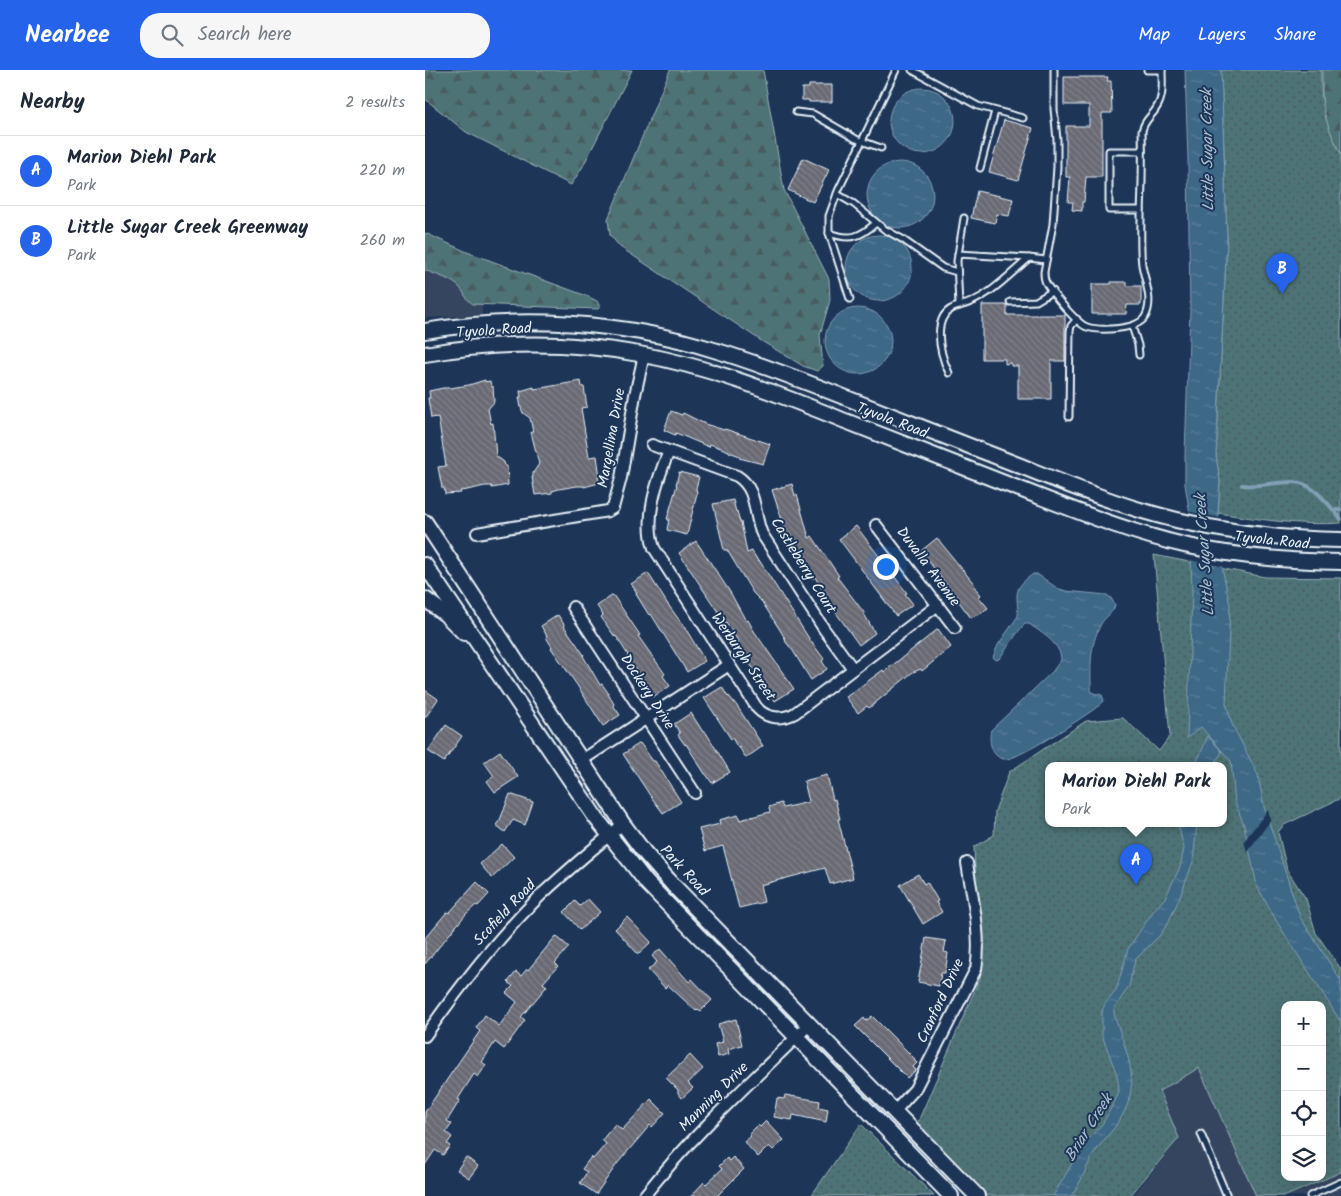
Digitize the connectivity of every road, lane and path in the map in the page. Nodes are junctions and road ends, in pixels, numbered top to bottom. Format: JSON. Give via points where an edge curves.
{"nodes":[{"id":1,"x":896,"y":70,"type":"edge"},
{"id":2,"x":912,"y":70,"type":"edge"},
{"id":3,"x":1054,"y":70,"type":"edge"},
{"id":4,"x":1147,"y":70,"type":"edge"},
{"id":5,"x":1162,"y":70,"type":"edge"},
{"id":6,"x":995,"y":111,"type":"junction"},
{"id":7,"x":796,"y":112,"type":"dead end"},
{"id":8,"x":1023,"y":118,"type":"dead end"},
{"id":9,"x":862,"y":141,"type":"junction"},
{"id":10,"x":881,"y":148,"type":"dead end"},
{"id":11,"x":1142,"y":151,"type":"junction"},
{"id":12,"x":980,"y":168,"type":"dead end"},
{"id":13,"x":837,"y":194,"type":"junction"},
{"id":14,"x":1141,"y":210,"type":"junction"},
{"id":15,"x":964,"y":218,"type":"dead end"},
{"id":16,"x":876,"y":223,"type":"junction"},
{"id":17,"x":829,"y":233,"type":"junction"},
{"id":18,"x":958,"y":254,"type":"junction"},
{"id":19,"x":1029,"y":258,"type":"junction"},
{"id":20,"x":1046,"y":260,"type":"junction"},
{"id":21,"x":957,"y":272,"type":"junction"},
{"id":22,"x":1053,"y":292,"type":"junction"},
{"id":23,"x":850,"y":299,"type":"dead end"},
{"id":24,"x":1010,"y":302,"type":"dead end"},
{"id":25,"x":959,"y":306,"type":"junction"},
{"id":26,"x":1077,"y":319,"type":"junction"},
{"id":27,"x":1132,"y":326,"type":"junction"},
{"id":28,"x":425,"y":331,"type":"edge"},
{"id":29,"x":425,"y":354,"type":"edge"},
{"id":30,"x":644,"y":355,"type":"junction"},
{"id":31,"x":1139,"y":355,"type":"dead end"},
{"id":32,"x":949,"y":373,"type":"dead end"},
{"id":33,"x":1069,"y":417,"type":"dead end"},
{"id":34,"x":652,"y":445,"type":"dead end"},
{"id":35,"x":669,"y":451,"type":"junction"},
{"id":36,"x":425,"y":522,"type":"edge"},
{"id":37,"x":876,"y":524,"type":"dead end"},
{"id":38,"x":477,"y":533,"type":"dead end"},
{"id":39,"x":1341,"y":540,"type":"edge"},
{"id":40,"x":1341,"y":562,"type":"edge"},
{"id":41,"x":425,"y":565,"type":"edge"},
{"id":42,"x":425,"y":599,"type":"edge"},
{"id":43,"x":938,"y":605,"type":"junction"},
{"id":44,"x":573,"y":607,"type":"dead end"},
{"id":45,"x":955,"y":628,"type":"dead end"},
{"id":46,"x":729,"y":665,"type":"junction"},
{"id":47,"x":493,"y":666,"type":"junction"},
{"id":48,"x":853,"y":669,"type":"junction"},
{"id":49,"x":646,"y":719,"type":"junction"},
{"id":50,"x":582,"y":760,"type":"junction"},
{"id":51,"x":695,"y":793,"type":"dead end"},
{"id":52,"x":623,"y":824,"type":"junction"},
{"id":53,"x":608,"y":836,"type":"junction"},
{"id":54,"x":967,"y":863,"type":"dead end"},
{"id":55,"x":809,"y":1024,"type":"junction"},
{"id":56,"x":425,"y":1036,"type":"edge"},
{"id":57,"x":796,"y":1038,"type":"junction"},
{"id":58,"x":895,"y":1111,"type":"junction"},
{"id":59,"x":1201,"y":1134,"type":"dead end"},
{"id":60,"x":1341,"y":1182,"type":"edge"},
{"id":61,"x":644,"y":1196,"type":"edge"},
{"id":62,"x":951,"y":1196,"type":"edge"},
{"id":63,"x":977,"y":1196,"type":"edge"},
{"id":64,"x":1227,"y":1196,"type":"edge"},
{"id":65,"x":1310,"y":1196,"type":"edge"}],
"edges":[{"from":1,"to":9,"type":"lane"},
{"from":2,"to":6,"type":"lane","via":[[978,106]]},
{"from":3,"to":20,"type":"lane","via":[[1057,167],[1053,224]]},
{"from":4,"to":5,"type":"lane"},
{"from":5,"to":11,"type":"lane","via":[[1161,96],[1144,126]]},
{"from":6,"to":8,"type":"lane"},
{"from":6,"to":12,"type":"lane"},
{"from":7,"to":9,"type":"lane","via":[[813,114]]},
{"from":9,"to":10,"type":"lane"},
{"from":9,"to":13,"type":"lane"},
{"from":11,"to":14,"type":"lane"},
{"from":11,"to":14,"type":"lane","via":[[1109,151],[1109,210]]},
{"from":13,"to":16,"type":"lane"},
{"from":13,"to":17,"type":"lane","via":[[829,216]]},
{"from":14,"to":27,"type":"lane","via":[[1141,254],[1149,301],[1145,318]]},
{"from":15,"to":18,"type":"lane"},
{"from":16,"to":17,"type":"lane","via":[[852,237],[842,238]]},
{"from":16,"to":21,"type":"lane","via":[[943,268]]},
{"from":17,"to":23,"type":"lane"},
{"from":18,"to":19,"type":"lane"},
{"from":18,"to":21,"type":"lane"},
{"from":19,"to":20,"type":"lane"},
{"from":19,"to":25,"type":"lane","via":[[983,296]]},
{"from":20,"to":22,"type":"lane","via":[[1044,279]]},
{"from":21,"to":25,"type":"lane"},
{"from":22,"to":24,"type":"lane","via":[[1037,301]]},
{"from":22,"to":26,"type":"lane"},
{"from":25,"to":32,"type":"lane","via":[[951,308],[945,315],[940,331],[941,350]]},
{"from":26,"to":27,"type":"lane","via":[[1090,327]]},
{"from":26,"to":33,"type":"lane","via":[[1070,330]]},
{"from":27,"to":31,"type":"lane"},
{"from":28,"to":39,"type":"main road","name":"Tyvola Road","via":[[501,323],[553,323],[621,330],[691,344],[779,372],[1061,483],[1157,515],[1250,534]]},
{"from":29,"to":30,"type":"main road","name":"Tyvola Road","via":[[534,344]]},
{"from":30,"to":38,"type":"street","name":"Margellina Drive","via":[[613,508]]},
{"from":30,"to":40,"type":"main road","name":"Tyvola Road","via":[[748,383],[1065,507],[1157,538],[1252,556],[1303,562]]},
{"from":34,"to":35,"type":"street","name":"Castleberry Court"},
{"from":35,"to":46,"type":"street","name":"Werburgh Street","via":[[650,515],[652,542],[662,563]]},
{"from":35,"to":48,"type":"street","name":"Castleberry Court","via":[[737,476],[745,482],[753,495],[762,534]]},
{"from":36,"to":50,"type":"main road","name":"Park Road"},
{"from":37,"to":43,"type":"street","name":"Duvalla Avenue"},
{"from":41,"to":47,"type":"main road"},
{"from":42,"to":47,"type":"main road","via":[[456,625]]},
{"from":43,"to":45,"type":"street","name":"Duvalla Avenue"},
{"from":43,"to":48,"type":"street","name":"Werburgh Street"},
{"from":44,"to":49,"type":"street","name":"Dockery Drive"},
{"from":46,"to":48,"type":"street","name":"Werburgh Street","via":[[758,709],[768,716],[781,718],[795,713]]},
{"from":46,"to":49,"type":"street"},
{"from":47,"to":53,"type":"main road"},
{"from":49,"to":50,"type":"street"},
{"from":49,"to":51,"type":"street","name":"Dockery Drive"},
{"from":50,"to":52,"type":"main road","name":"Park Road"},
{"from":52,"to":53,"type":"street","name":"Scofield Road"},
{"from":52,"to":55,"type":"main road","name":"Park Road","via":[[673,884]]},
{"from":53,"to":56,"type":"street","name":"Scofield Road","via":[[541,895],[512,926],[473,970]]},
{"from":53,"to":57,"type":"main road","via":[[662,901]]},
{"from":54,"to":58,"type":"street","name":"Cranford Drive","via":[[975,922],[976,969],[915,1089]]},
{"from":55,"to":57,"type":"street","name":"Manning Drive"},
{"from":55,"to":58,"type":"main road","name":"Park Road"},
{"from":57,"to":61,"type":"street","name":"Manning Drive","via":[[700,1132]]},
{"from":57,"to":62,"type":"main road"},
{"from":58,"to":63,"type":"main road","name":"Park Road"},
{"from":59,"to":64,"type":"lane"},
{"from":60,"to":65,"type":"lane"}]}
